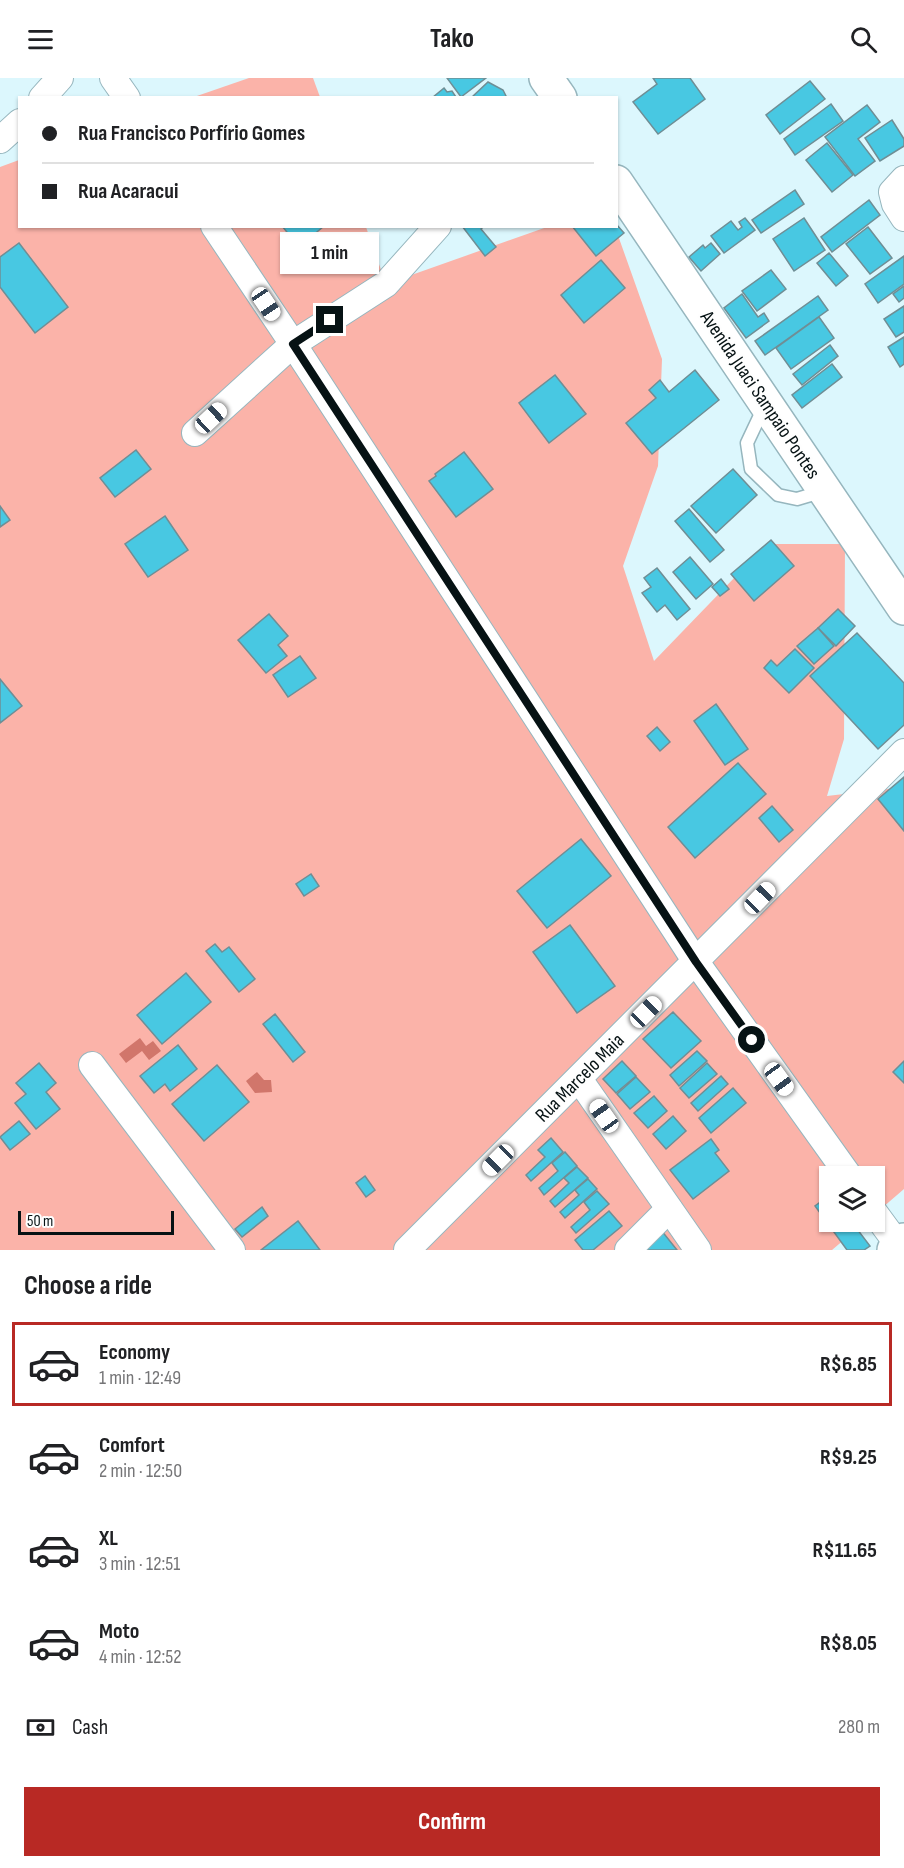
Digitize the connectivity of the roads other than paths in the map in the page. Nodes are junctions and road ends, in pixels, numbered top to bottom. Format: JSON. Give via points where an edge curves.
{"nodes":[{"id":1,"x":60,"y":78,"type":"edge"},
{"id":2,"x":113,"y":78,"type":"edge"},
{"id":3,"x":44,"y":96,"type":"edge"},
{"id":4,"x":126,"y":96,"type":"edge"},
{"id":5,"x":18,"y":124,"type":"edge"},
{"id":6,"x":0,"y":140,"type":"edge"},
{"id":7,"x":618,"y":185,"type":"edge"},
{"id":8,"x":898,"y":185,"type":"edge"},
{"id":9,"x":904,"y":218,"type":"edge"},
{"id":10,"x":215,"y":228,"type":"edge"},
{"id":11,"x":436,"y":228,"type":"edge"},
{"id":12,"x":293,"y":344,"type":"junction"},
{"id":13,"x":766,"y":404,"type":"junction"},
{"id":14,"x":195,"y":433,"type":"dead end"},
{"id":15,"x":825,"y":491,"type":"junction"},
{"id":16,"x":904,"y":608,"type":"edge"},
{"id":17,"x":904,"y":752,"type":"edge"},
{"id":18,"x":696,"y":962,"type":"junction"},
{"id":19,"x":92,"y":1065,"type":"dead end"},
{"id":20,"x":579,"y":1079,"type":"junction"},
{"id":21,"x":842,"y":1166,"type":"edge"},
{"id":22,"x":669,"y":1209,"type":"junction"},
{"id":23,"x":885,"y":1227,"type":"edge"},
{"id":24,"x":899,"y":1245,"type":"edge"},
{"id":25,"x":232,"y":1250,"type":"edge"},
{"id":26,"x":407,"y":1250,"type":"edge"},
{"id":27,"x":628,"y":1250,"type":"edge"},
{"id":28,"x":698,"y":1250,"type":"edge"}],
"edges":[{"from":1,"to":3,"type":"street"},
{"from":2,"to":4,"type":"street"},
{"from":5,"to":6,"type":"street"},
{"from":7,"to":13,"type":"main road","name":"Avenida Juaci Sampaio Pontes"},
{"from":8,"to":9,"type":"street","via":[[895,204]]},
{"from":10,"to":12,"type":"street"},
{"from":11,"to":12,"type":"street","via":[[386,284]]},
{"from":12,"to":14,"type":"street"},
{"from":12,"to":18,"type":"street"},
{"from":13,"to":15,"type":"main road","name":"Avenida Juaci Sampaio Pontes"},
{"from":13,"to":15,"type":"lane","via":[[747,443],[751,469],[778,495],[797,499]]},
{"from":15,"to":16,"type":"main road","name":"Avenida Juaci Sampaio Pontes"},
{"from":17,"to":18,"type":"street","name":"Rua Marcelo Maia"},
{"from":18,"to":20,"type":"street","name":"Rua Marcelo Maia"},
{"from":18,"to":21,"type":"street"},
{"from":19,"to":25,"type":"street"},
{"from":20,"to":22,"type":"street"},
{"from":20,"to":26,"type":"street","name":"Rua Marcelo Maia"},
{"from":22,"to":27,"type":"street"},
{"from":22,"to":28,"type":"street"},
{"from":23,"to":24,"type":"street"}]}
